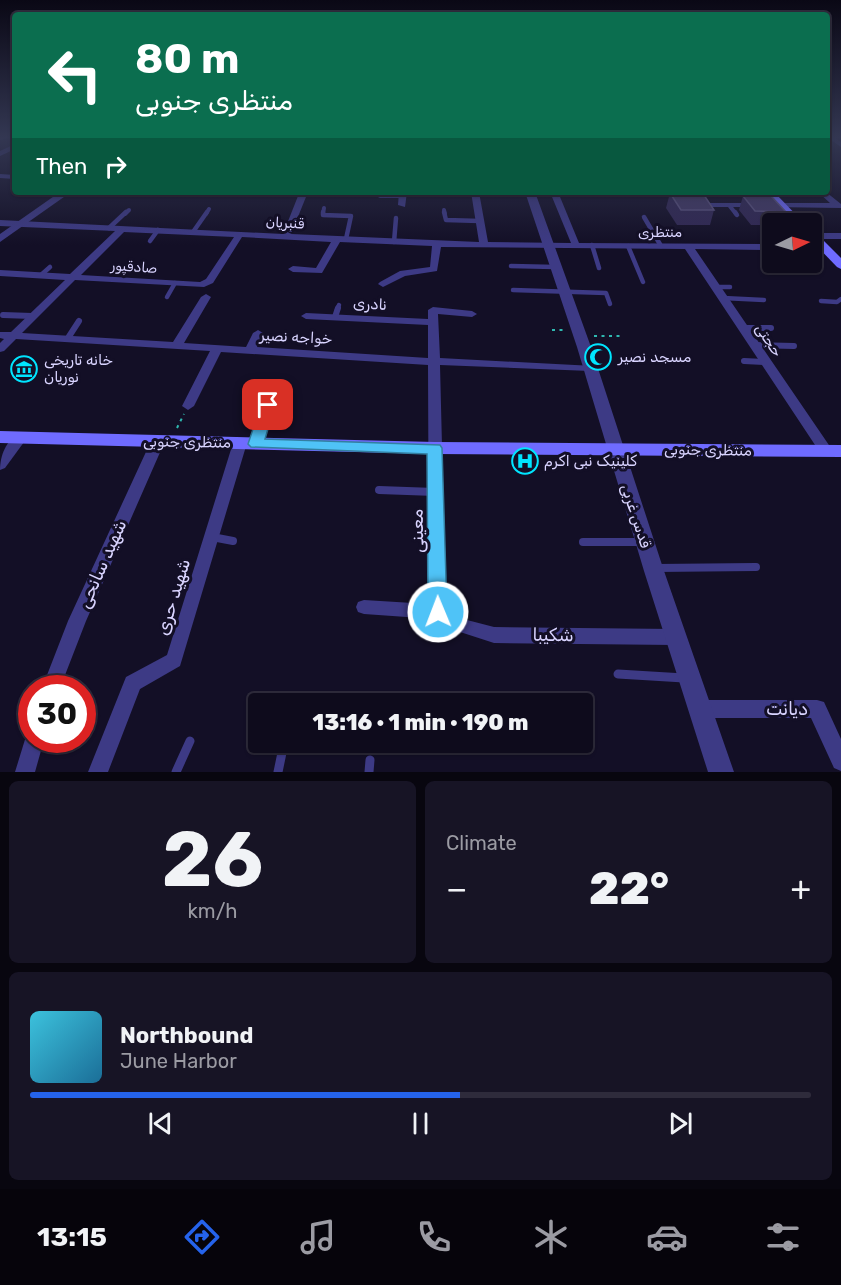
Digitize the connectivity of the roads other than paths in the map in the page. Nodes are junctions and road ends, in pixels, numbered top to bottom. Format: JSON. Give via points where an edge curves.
{"nodes":[{"id":1,"x":62,"y":195,"type":"edge"},
{"id":2,"x":303,"y":195,"type":"edge"},
{"id":3,"x":392,"y":195,"type":"edge"},
{"id":4,"x":403,"y":195,"type":"edge"},
{"id":5,"x":476,"y":195,"type":"edge"},
{"id":6,"x":531,"y":195,"type":"edge"},
{"id":7,"x":555,"y":195,"type":"edge"},
{"id":8,"x":771,"y":195,"type":"edge"},
{"id":9,"x":826,"y":195,"type":"edge"},
{"id":10,"x":380,"y":196,"type":"dead end"},
{"id":11,"x":402,"y":205,"type":"dead end"},
{"id":12,"x":682,"y":205,"type":"edge"},
{"id":13,"x":729,"y":205,"type":"junction"},
{"id":14,"x":782,"y":205,"type":"junction"},
{"id":15,"x":839,"y":206,"type":"edge"},
{"id":16,"x":324,"y":208,"type":"dead end"},
{"id":17,"x":209,"y":209,"type":"dead end"},
{"id":18,"x":129,"y":210,"type":"dead end"},
{"id":19,"x":444,"y":210,"type":"dead end"},
{"id":20,"x":790,"y":213,"type":"edge"},
{"id":21,"x":737,"y":215,"type":"dead end"},
{"id":22,"x":644,"y":217,"type":"dead end"},
{"id":23,"x":396,"y":218,"type":"dead end"},
{"id":24,"x":480,"y":221,"type":"junction"},
{"id":25,"x":0,"y":223,"type":"edge"},
{"id":26,"x":20,"y":225,"type":"junction"},
{"id":27,"x":109,"y":228,"type":"junction"},
{"id":28,"x":122,"y":229,"type":"junction"},
{"id":29,"x":158,"y":230,"type":"junction"},
{"id":30,"x":193,"y":232,"type":"junction"},
{"id":31,"x":240,"y":234,"type":"junction"},
{"id":32,"x":841,"y":236,"type":"edge"},
{"id":33,"x":286,"y":237,"type":"junction"},
{"id":34,"x":0,"y":239,"type":"edge"},
{"id":35,"x":341,"y":239,"type":"junction"},
{"id":36,"x":150,"y":241,"type":"dead end"},
{"id":37,"x":822,"y":241,"type":"edge"},
{"id":38,"x":394,"y":242,"type":"junction"},
{"id":39,"x":822,"y":242,"type":"edge"},
{"id":40,"x":841,"y":243,"type":"edge"},
{"id":41,"x":437,"y":244,"type":"junction"},
{"id":42,"x":484,"y":245,"type":"junction"},
{"id":43,"x":548,"y":245,"type":"junction"},
{"id":44,"x":576,"y":245,"type":"junction"},
{"id":45,"x":592,"y":245,"type":"junction"},
{"id":46,"x":628,"y":246,"type":"junction"},
{"id":47,"x":661,"y":246,"type":"junction"},
{"id":48,"x":688,"y":246,"type":"junction"},
{"id":49,"x":762,"y":247,"type":"edge"},
{"id":50,"x":822,"y":248,"type":"edge"},
{"id":51,"x":841,"y":265,"type":"edge"},
{"id":52,"x":511,"y":266,"type":"dead end"},
{"id":53,"x":50,"y":267,"type":"dead end"},
{"id":54,"x":555,"y":267,"type":"junction"},
{"id":55,"x":599,"y":268,"type":"dead end"},
{"id":56,"x":293,"y":269,"type":"dead end"},
{"id":57,"x":0,"y":273,"type":"edge"},
{"id":58,"x":41,"y":275,"type":"junction"},
{"id":59,"x":71,"y":277,"type":"junction"},
{"id":60,"x":643,"y":282,"type":"dead end"},
{"id":61,"x":175,"y":283,"type":"junction"},
{"id":62,"x":383,"y":284,"type":"dead end"},
{"id":63,"x":716,"y":287,"type":"junction"},
{"id":64,"x":730,"y":287,"type":"dead end"},
{"id":65,"x":513,"y":290,"type":"dead end"},
{"id":66,"x":564,"y":292,"type":"junction"},
{"id":67,"x":167,"y":297,"type":"dead end"},
{"id":68,"x":206,"y":297,"type":"dead end"},
{"id":69,"x":723,"y":298,"type":"junction"},
{"id":70,"x":841,"y":299,"type":"edge"},
{"id":71,"x":764,"y":300,"type":"dead end"},
{"id":72,"x":821,"y":301,"type":"dead end"},
{"id":73,"x":610,"y":304,"type":"dead end"},
{"id":74,"x":339,"y":305,"type":"dead end"},
{"id":75,"x":472,"y":314,"type":"dead end"},
{"id":76,"x":3,"y":315,"type":"dead end"},
{"id":77,"x":32,"y":316,"type":"junction"},
{"id":78,"x":306,"y":316,"type":"dead end"},
{"id":79,"x":335,"y":317,"type":"junction"},
{"id":80,"x":79,"y":321,"type":"dead end"},
{"id":81,"x":433,"y":322,"type":"junction"},
{"id":82,"x":743,"y":328,"type":"junction"},
{"id":83,"x":771,"y":328,"type":"dead end"},
{"id":84,"x":258,"y":333,"type":"dead end"},
{"id":85,"x":6,"y":335,"type":"edge"},
{"id":86,"x":68,"y":338,"type":"junction"},
{"id":87,"x":303,"y":339,"type":"dead end"},
{"id":88,"x":177,"y":345,"type":"junction"},
{"id":89,"x":755,"y":345,"type":"junction"},
{"id":90,"x":794,"y":346,"type":"dead end"},
{"id":91,"x":218,"y":347,"type":"junction"},
{"id":92,"x":0,"y":349,"type":"edge"},
{"id":93,"x":251,"y":349,"type":"junction"},
{"id":94,"x":296,"y":352,"type":"junction"},
{"id":95,"x":434,"y":361,"type":"junction"},
{"id":96,"x":744,"y":361,"type":"dead end"},
{"id":97,"x":766,"y":362,"type":"junction"},
{"id":98,"x":590,"y":368,"type":"junction"},
{"id":99,"x":268,"y":405,"type":"dead end"},
{"id":100,"x":188,"y":406,"type":"road end"},
{"id":101,"x":0,"y":437,"type":"edge"},
{"id":102,"x":20,"y":438,"type":"junction"},
{"id":103,"x":165,"y":441,"type":"junction"},
{"id":104,"x":248,"y":444,"type":"junction"},
{"id":105,"x":435,"y":448,"type":"junction"},
{"id":106,"x":614,"y":449,"type":"junction"},
{"id":107,"x":834,"y":451,"type":"edge"},
{"id":108,"x":0,"y":465,"type":"edge"},
{"id":109,"x":379,"y":490,"type":"dead end"},
{"id":110,"x":436,"y":492,"type":"junction"},
{"id":111,"x":211,"y":537,"type":"junction"},
{"id":112,"x":233,"y":541,"type":"dead end"},
{"id":113,"x":583,"y":542,"type":"dead end"},
{"id":114,"x":644,"y":542,"type":"junction"},
{"id":115,"x":756,"y":567,"type":"dead end"},
{"id":116,"x":653,"y":568,"type":"junction"},
{"id":117,"x":364,"y":607,"type":"dead end"},
{"id":118,"x":438,"y":612,"type":"junction"},
{"id":119,"x":674,"y":637,"type":"junction"},
{"id":120,"x":618,"y":674,"type":"dead end"},
{"id":121,"x":56,"y":675,"type":"edge"},
{"id":122,"x":688,"y":678,"type":"junction"},
{"id":123,"x":699,"y":709,"type":"junction"},
{"id":124,"x":190,"y":741,"type":"dead end"},
{"id":125,"x":30,"y":753,"type":"edge"},
{"id":126,"x":282,"y":753,"type":"edge"},
{"id":127,"x":370,"y":760,"type":"dead end"},
{"id":128,"x":841,"y":761,"type":"edge"},
{"id":129,"x":25,"y":772,"type":"edge"},
{"id":130,"x":98,"y":772,"type":"edge"},
{"id":131,"x":176,"y":772,"type":"edge"},
{"id":132,"x":278,"y":772,"type":"edge"},
{"id":133,"x":369,"y":772,"type":"edge"},
{"id":134,"x":721,"y":772,"type":"edge"}],
"edges":[{"from":1,"to":26,"type":"street"},
{"from":2,"to":33,"type":"street"},
{"from":3,"to":10,"type":"lane"},
{"from":4,"to":11,"type":"street"},
{"from":5,"to":24,"type":"street"},
{"from":6,"to":43,"type":"street","name":"قدس غربی"},
{"from":7,"to":44,"type":"street"},
{"from":8,"to":14,"type":"main road"},
{"from":9,"to":15,"type":"street"},
{"from":12,"to":13,"type":"street"},
{"from":13,"to":14,"type":"street"},
{"from":13,"to":21,"type":"lane"},
{"from":14,"to":15,"type":"street"},
{"from":14,"to":20,"type":"main road"},
{"from":16,"to":35,"type":"lane","via":[[323,215],[351,216]]},
{"from":17,"to":30,"type":"lane"},
{"from":18,"to":27,"type":"lane"},
{"from":19,"to":24,"type":"lane","via":[[446,220]]},
{"from":22,"to":47,"type":"lane"},
{"from":23,"to":38,"type":"lane"},
{"from":24,"to":42,"type":"street"},
{"from":25,"to":26,"type":"street","name":"قنبریان"},
{"from":26,"to":27,"type":"street","name":"قنبریان"},
{"from":26,"to":34,"type":"street"},
{"from":27,"to":28,"type":"street","name":"قنبریان"},
{"from":28,"to":29,"type":"street","name":"قنبریان"},
{"from":28,"to":59,"type":"street"},
{"from":29,"to":30,"type":"street","name":"قنبریان"},
{"from":29,"to":36,"type":"lane"},
{"from":30,"to":31,"type":"street","name":"قنبریان"},
{"from":31,"to":33,"type":"street","name":"قنبریان"},
{"from":31,"to":61,"type":"street","name":"صادقپور","via":[[210,281],[201,285]]},
{"from":32,"to":37,"type":"street"},
{"from":33,"to":35,"type":"street","name":"قنبریان"},
{"from":35,"to":38,"type":"street","name":"قنبریان"},
{"from":35,"to":56,"type":"street","via":[[319,271]]},
{"from":38,"to":41,"type":"street","name":"قنبریان"},
{"from":39,"to":40,"type":"street"},
{"from":41,"to":42,"type":"street","name":"قنبریان"},
{"from":41,"to":62,"type":"street","via":[[434,269],[404,273]]},
{"from":42,"to":43,"type":"street","name":"قنبریان"},
{"from":43,"to":44,"type":"street","name":"منتظری"},
{"from":43,"to":54,"type":"street","name":"قدس غربی"},
{"from":44,"to":45,"type":"street","name":"منتظری"},
{"from":45,"to":46,"type":"street","name":"منتظری"},
{"from":45,"to":55,"type":"lane"},
{"from":46,"to":47,"type":"street","name":"منتظری"},
{"from":46,"to":60,"type":"lane"},
{"from":47,"to":48,"type":"street","name":"منتظری"},
{"from":48,"to":49,"type":"street","name":"منتظری"},
{"from":48,"to":63,"type":"street","name":"حجتی"},
{"from":50,"to":51,"type":"main road"},
{"from":52,"to":54,"type":"lane"},
{"from":53,"to":58,"type":"lane"},
{"from":54,"to":66,"type":"street","name":"قدس غربی"},
{"from":57,"to":58,"type":"street","name":"صادقپور"},
{"from":58,"to":59,"type":"street","name":"صادقپور"},
{"from":59,"to":61,"type":"street","name":"صادقپور"},
{"from":59,"to":77,"type":"street"},
{"from":61,"to":67,"type":"lane"},
{"from":63,"to":64,"type":"lane"},
{"from":63,"to":69,"type":"street","name":"حجتی"},
{"from":65,"to":66,"type":"lane"},
{"from":66,"to":73,"type":"lane","via":[[606,292]]},
{"from":66,"to":98,"type":"street","name":"قدس غربی"},
{"from":68,"to":88,"type":"street"},
{"from":69,"to":71,"type":"lane"},
{"from":69,"to":82,"type":"street","name":"حجتی"},
{"from":70,"to":72,"type":"lane"},
{"from":74,"to":79,"type":"lane"},
{"from":75,"to":81,"type":"street","via":[[433,310]]},
{"from":76,"to":77,"type":"lane"},
{"from":77,"to":85,"type":"street"},
{"from":78,"to":79,"type":"street","name":"نادری"},
{"from":79,"to":81,"type":"street","name":"نادری"},
{"from":80,"to":86,"type":"lane"},
{"from":81,"to":95,"type":"street","name":"معینی"},
{"from":82,"to":83,"type":"lane"},
{"from":82,"to":89,"type":"street","name":"حجتی"},
{"from":84,"to":93,"type":"street"},
{"from":85,"to":86,"type":"street","name":"خواجه نصیر"},
{"from":85,"to":92,"type":"street"},
{"from":86,"to":88,"type":"street","name":"خواجه نصیر"},
{"from":87,"to":94,"type":"street"},
{"from":88,"to":91,"type":"street","name":"خواجه نصیر"},
{"from":89,"to":90,"type":"lane"},
{"from":89,"to":97,"type":"street","name":"حجتی"},
{"from":91,"to":93,"type":"street","name":"خواجه نصیر"},
{"from":91,"to":100,"type":"street"},
{"from":93,"to":94,"type":"street","name":"خواجه نصیر"},
{"from":94,"to":95,"type":"street","name":"خواجه نصیر"},
{"from":95,"to":98,"type":"street","name":"خواجه نصیر"},
{"from":95,"to":105,"type":"street","name":"معینی"},
{"from":96,"to":97,"type":"lane"},
{"from":97,"to":107,"type":"street","name":"حجتی"},
{"from":98,"to":106,"type":"street","name":"قدس غربی"},
{"from":99,"to":104,"type":"street","name":"شهید حری"},
{"from":101,"to":102,"type":"main road","name":"منتظری جنوبی"},
{"from":102,"to":103,"type":"main road","name":"منتظری جنوبی"},
{"from":102,"to":108,"type":"street"},
{"from":103,"to":104,"type":"main road","name":"منتظری جنوبی"},
{"from":103,"to":121,"type":"street","name":"شهید سانحی","via":[[77,621]]},
{"from":104,"to":105,"type":"main road","name":"منتظری جنوبی"},
{"from":104,"to":111,"type":"street","name":"شهید حری"},
{"from":105,"to":106,"type":"main road","name":"منتظری جنوبی"},
{"from":105,"to":110,"type":"street","name":"معینی"},
{"from":106,"to":107,"type":"main road","name":"منتظری جنوبی"},
{"from":106,"to":114,"type":"street","name":"قدس غربی"},
{"from":109,"to":110,"type":"lane"},
{"from":110,"to":118,"type":"street","name":"معینی"},
{"from":111,"to":112,"type":"lane"},
{"from":111,"to":130,"type":"street","name":"شهید حری","via":[[174,660],[132,683]]},
{"from":113,"to":114,"type":"lane"},
{"from":114,"to":116,"type":"street","name":"قدس غربی"},
{"from":115,"to":116,"type":"lane"},
{"from":116,"to":119,"type":"street","name":"قدس غربی"},
{"from":117,"to":118,"type":"street"},
{"from":118,"to":119,"type":"street","name":"شکیبا","via":[[463,626],[494,635]]},
{"from":119,"to":122,"type":"street","name":"قدس غربی"},
{"from":120,"to":122,"type":"lane"},
{"from":122,"to":123,"type":"street","name":"قدس غربی"},
{"from":123,"to":128,"type":"street","name":"دیانت","via":[[817,709]]},
{"from":123,"to":134,"type":"street","name":"قدس غربی"},
{"from":124,"to":131,"type":"lane"},
{"from":125,"to":129,"type":"street"},
{"from":126,"to":132,"type":"lane"},
{"from":127,"to":133,"type":"lane"}]}
